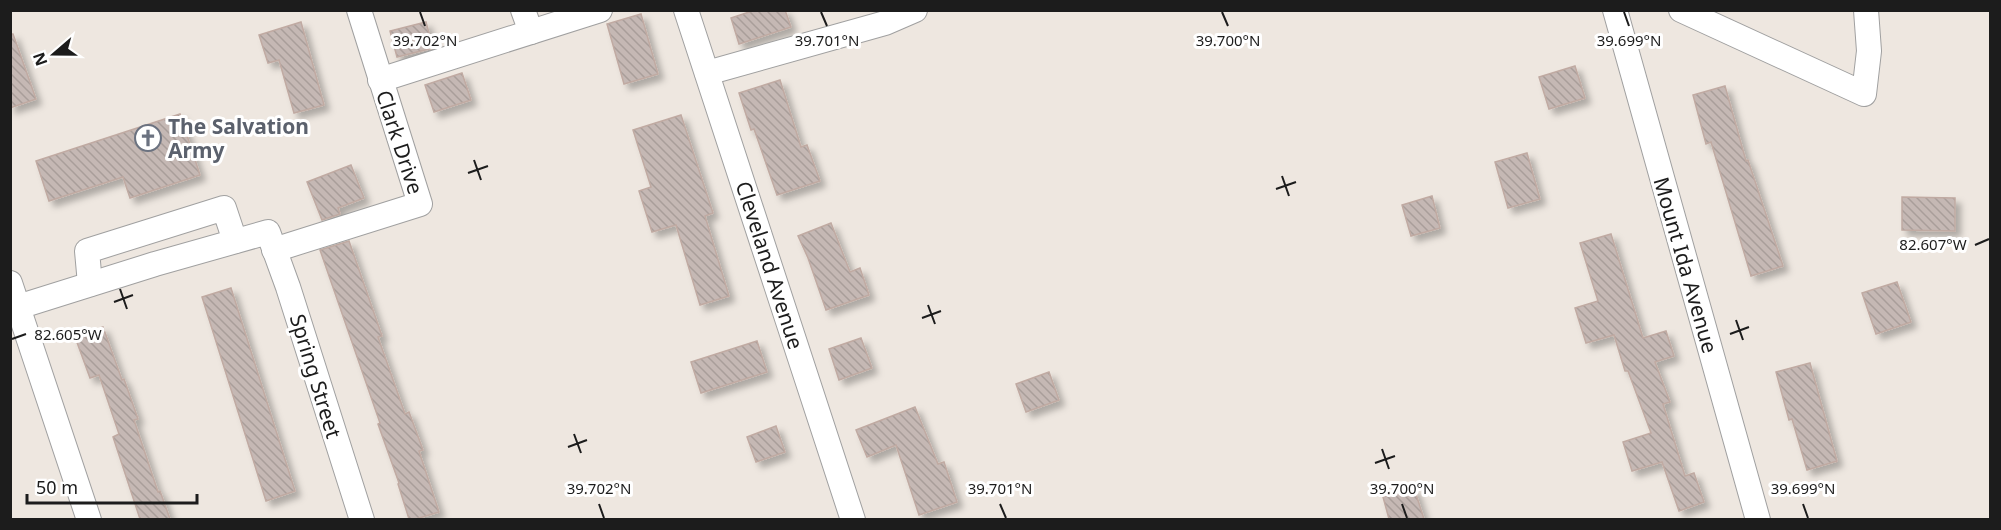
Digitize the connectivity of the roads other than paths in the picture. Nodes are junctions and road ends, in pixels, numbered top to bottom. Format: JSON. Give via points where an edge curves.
{"nodes":[{"id":1,"x":359,"y":10,"type":"edge"},
{"id":2,"x":600,"y":10,"type":"edge"},
{"id":3,"x":686,"y":10,"type":"edge"},
{"id":4,"x":915,"y":10,"type":"edge"},
{"id":5,"x":1615,"y":10,"type":"edge"},
{"id":6,"x":1681,"y":10,"type":"edge"},
{"id":7,"x":1866,"y":10,"type":"edge"},
{"id":8,"x":527,"y":21,"type":"edge"},
{"id":9,"x":707,"y":73,"type":"junction"},
{"id":10,"x":380,"y":80,"type":"junction"},
{"id":11,"x":236,"y":241,"type":"junction"},
{"id":12,"x":271,"y":241,"type":"junction"},
{"id":13,"x":10,"y":283,"type":"edge"},
{"id":14,"x":90,"y":284,"type":"junction"},
{"id":15,"x":18,"y":307,"type":"junction"},
{"id":16,"x":89,"y":519,"type":"edge"},
{"id":17,"x":362,"y":519,"type":"edge"},
{"id":18,"x":853,"y":519,"type":"edge"},
{"id":19,"x":1758,"y":519,"type":"edge"}],
"edges":[{"from":1,"to":10,"type":"street","name":"Clark Drive"},
{"from":2,"to":8,"type":"street"},
{"from":3,"to":9,"type":"street","name":"Cleveland Avenue"},
{"from":4,"to":9,"type":"street","via":[[885,23]]},
{"from":5,"to":19,"type":"street","name":"Mount Ida Avenue"},
{"from":6,"to":7,"type":"street","via":[[1864,94],[1869,51]]},
{"from":8,"to":10,"type":"street"},
{"from":9,"to":18,"type":"street","name":"Cleveland Avenue"},
{"from":10,"to":12,"type":"street","name":"Clark Drive","via":[[420,204]]},
{"from":11,"to":12,"type":"street"},
{"from":11,"to":14,"type":"street"},
{"from":11,"to":14,"type":"street","via":[[224,208],[87,251]]},
{"from":12,"to":17,"type":"street","name":"Spring Street"},
{"from":13,"to":15,"type":"street"},
{"from":14,"to":15,"type":"street"},
{"from":15,"to":16,"type":"street"}]}
